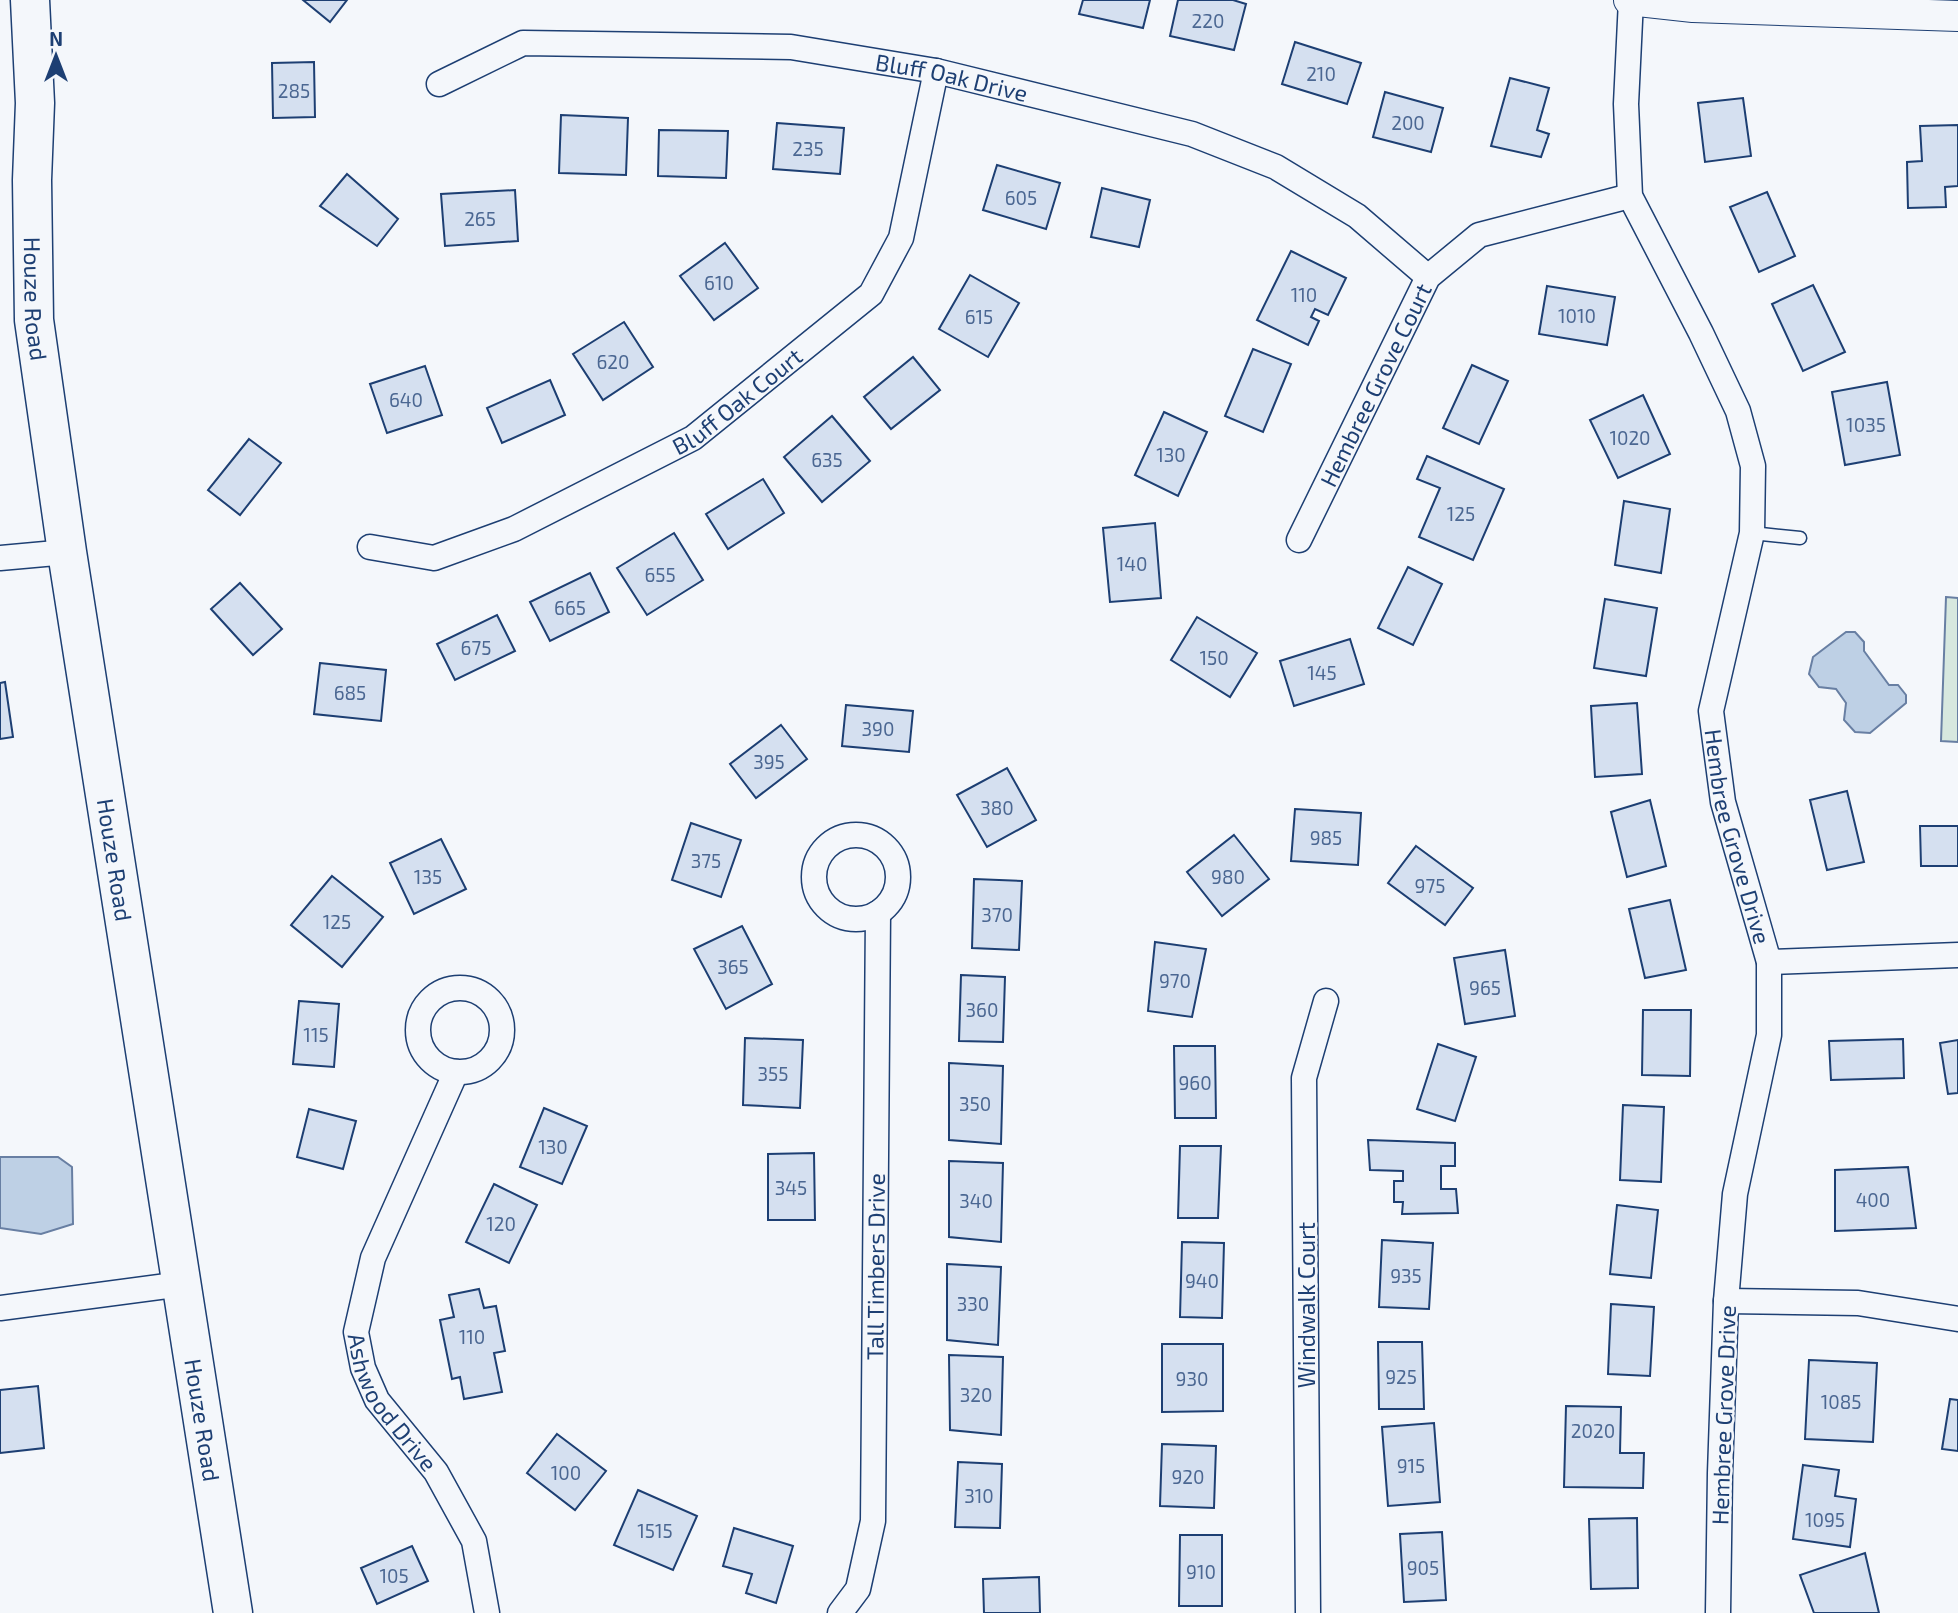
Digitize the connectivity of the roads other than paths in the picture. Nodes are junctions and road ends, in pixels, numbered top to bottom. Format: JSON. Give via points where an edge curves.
{"nodes":[{"id":1,"x":30,"y":0,"type":"edge"},
{"id":2,"x":50,"y":0,"type":"edge"},
{"id":3,"x":1630,"y":0,"type":"edge"},
{"id":4,"x":1958,"y":16,"type":"edge"},
{"id":5,"x":936,"y":71,"type":"junction"},
{"id":6,"x":439,"y":84,"type":"dead end"},
{"id":7,"x":35,"y":103,"type":"junction"},
{"id":8,"x":1630,"y":196,"type":"junction"},
{"id":9,"x":1428,"y":277,"type":"junction"},
{"id":10,"x":1752,"y":533,"type":"junction"},
{"id":11,"x":1800,"y":538,"type":"dead end"},
{"id":12,"x":1299,"y":540,"type":"dead end"},
{"id":13,"x":370,"y":547,"type":"dead end"},
{"id":14,"x":67,"y":552,"type":"junction"},
{"id":15,"x":0,"y":558,"type":"edge"},
{"id":16,"x":878,"y":913,"type":"dead end"},
{"id":17,"x":1958,"y":955,"type":"edge"},
{"id":18,"x":1769,"y":962,"type":"junction"},
{"id":19,"x":1326,"y":1001,"type":"dead end"},
{"id":20,"x":456,"y":1072,"type":"dead end"},
{"id":21,"x":182,"y":1284,"type":"junction"},
{"id":22,"x":1726,"y":1301,"type":"junction"},
{"id":23,"x":0,"y":1308,"type":"edge"},
{"id":24,"x":1958,"y":1319,"type":"edge"},
{"id":25,"x":233,"y":1613,"type":"edge"},
{"id":26,"x":487,"y":1613,"type":"edge"},
{"id":27,"x":840,"y":1613,"type":"edge"},
{"id":28,"x":1308,"y":1613,"type":"edge"},
{"id":29,"x":1718,"y":1613,"type":"edge"}],
"edges":[{"from":1,"to":7,"type":"main road","name":"Houze Road"},
{"from":2,"to":7,"type":"main road","name":"Houze Road"},
{"from":3,"to":4,"type":"street","via":[[1693,7]]},
{"from":3,"to":8,"type":"street","name":"Hembree Grove Drive","via":[[1626,104]]},
{"from":5,"to":6,"type":"street","name":"Bluff Oak Drive","via":[[790,47],[523,43]]},
{"from":5,"to":9,"type":"street","name":"Bluff Oak Drive","via":[[1192,134],[1276,167],[1357,216]]},
{"from":5,"to":13,"type":"street","name":"Bluff Oak Court","via":[[901,239],[870,294],[693,438],[514,528],[434,558]]},
{"from":7,"to":14,"type":"main road","name":"Houze Road","via":[[34,320]]},
{"from":8,"to":9,"type":"street","name":"Hembree Grove Court","via":[[1479,235]]},
{"from":8,"to":10,"type":"street","name":"Hembree Grove Drive","via":[[1738,411],[1753,466]]},
{"from":9,"to":12,"type":"street","name":"Hembree Grove Court"},
{"from":10,"to":11,"type":"lane"},
{"from":10,"to":18,"type":"street","name":"Hembree Grove Drive","via":[[1711,711],[1723,802]]},
{"from":14,"to":15,"type":"street"},
{"from":14,"to":21,"type":"main road","name":"Houze Road"},
{"from":16,"to":27,"type":"street","name":"Tall Timbers Drive","via":[[873,1521],[858,1590]]},
{"from":17,"to":18,"type":"street"},
{"from":18,"to":22,"type":"street","name":"Hembree Grove Drive","via":[[1769,1035],[1735,1194]]},
{"from":19,"to":28,"type":"street","name":"Windwalk Court","via":[[1304,1079]]},
{"from":20,"to":26,"type":"street","name":"Ashwood Drive","via":[[373,1258],[356,1332],[363,1368],[377,1400],[436,1472],[474,1541]]},
{"from":21,"to":23,"type":"street"},
{"from":21,"to":25,"type":"main road","name":"Houze Road"},
{"from":22,"to":24,"type":"street","via":[[1858,1303]]},
{"from":22,"to":29,"type":"street","name":"Hembree Grove Drive"}]}
